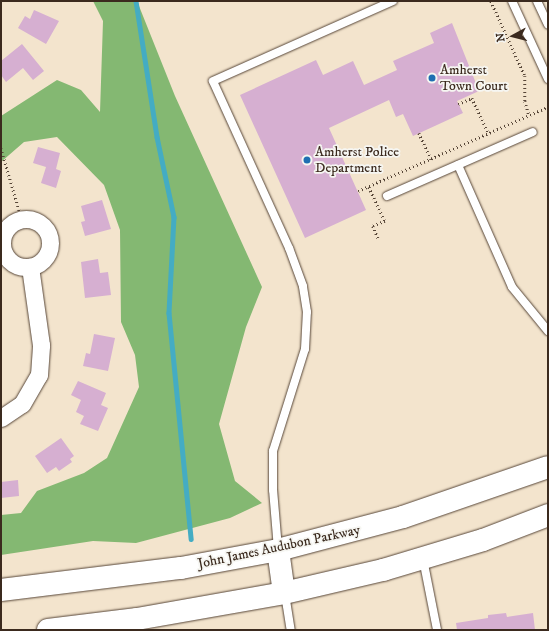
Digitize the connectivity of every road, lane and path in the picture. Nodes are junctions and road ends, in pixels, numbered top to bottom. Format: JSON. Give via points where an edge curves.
{"nodes":[{"id":1,"x":393,"y":1,"type":"edge"},
{"id":2,"x":491,"y":1,"type":"edge"},
{"id":3,"x":512,"y":1,"type":"edge"},
{"id":4,"x":537,"y":1,"type":"edge"},
{"id":5,"x":548,"y":25,"type":"edge"},
{"id":6,"x":548,"y":79,"type":"edge"},
{"id":7,"x":458,"y":104,"type":"dead end"},
{"id":8,"x":548,"y":107,"type":"edge"},
{"id":9,"x":529,"y":115,"type":"junction"},
{"id":10,"x":533,"y":132,"type":"dead end"},
{"id":11,"x":419,"y":133,"type":"dead end"},
{"id":12,"x":488,"y":134,"type":"junction"},
{"id":13,"x":1,"y":148,"type":"edge"},
{"id":14,"x":431,"y":159,"type":"junction"},
{"id":15,"x":458,"y":165,"type":"junction"},
{"id":16,"x":369,"y":186,"type":"junction"},
{"id":17,"x":358,"y":191,"type":"dead end"},
{"id":18,"x":387,"y":196,"type":"dead end"},
{"id":19,"x":22,"y":220,"type":"junction"},
{"id":20,"x":378,"y":238,"type":"dead end"},
{"id":21,"x":30,"y":267,"type":"junction"},
{"id":22,"x":548,"y":331,"type":"edge"},
{"id":23,"x":1,"y":418,"type":"edge"},
{"id":24,"x":548,"y":467,"type":"edge"},
{"id":25,"x":548,"y":515,"type":"edge"},
{"id":26,"x":278,"y":550,"type":"junction"},
{"id":27,"x":423,"y":558,"type":"junction"},
{"id":28,"x":1,"y":590,"type":"edge"},
{"id":29,"x":284,"y":593,"type":"junction"},
{"id":30,"x":48,"y":630,"type":"edge"},
{"id":31,"x":290,"y":630,"type":"edge"},
{"id":32,"x":437,"y":630,"type":"edge"}],
"edges":[{"from":1,"to":26,"type":"lane","via":[[213,81],[289,248],[303,286],[307,312],[305,349],[274,451],[272,490]]},
{"from":2,"to":9,"type":"path","via":[[526,76]]},
{"from":3,"to":6,"type":"lane"},
{"from":4,"to":5,"type":"lane"},
{"from":7,"to":12,"type":"path","via":[[472,98]]},
{"from":8,"to":9,"type":"path"},
{"from":9,"to":12,"type":"path"},
{"from":10,"to":15,"type":"lane"},
{"from":11,"to":14,"type":"path"},
{"from":12,"to":14,"type":"path"},
{"from":13,"to":19,"type":"path"},
{"from":14,"to":16,"type":"path"},
{"from":15,"to":18,"type":"lane"},
{"from":15,"to":22,"type":"lane","via":[[512,287]]},
{"from":16,"to":17,"type":"path"},
{"from":16,"to":20,"type":"path","via":[[385,221],[373,226]]},
{"from":19,"to":21,"type":"street","via":[[39,223],[45,229],[49,240],[48,252],[44,259]]},
{"from":19,"to":21,"type":"street","via":[[10,225],[4,232],[2,247],[9,261],[15,265]]},
{"from":21,"to":23,"type":"street","via":[[41,345],[39,375],[22,404]]},
{"from":24,"to":26,"type":"main road","name":"John James Audubon Parkway","via":[[403,517]]},
{"from":25,"to":27,"type":"main road","via":[[483,540]]},
{"from":26,"to":28,"type":"main road","name":"John James Audubon Parkway","via":[[181,568]]},
{"from":26,"to":29,"type":"main road"},
{"from":27,"to":29,"type":"main road"},
{"from":27,"to":32,"type":"lane"},
{"from":29,"to":30,"type":"main road","via":[[137,619]]},
{"from":29,"to":31,"type":"lane"}]}
